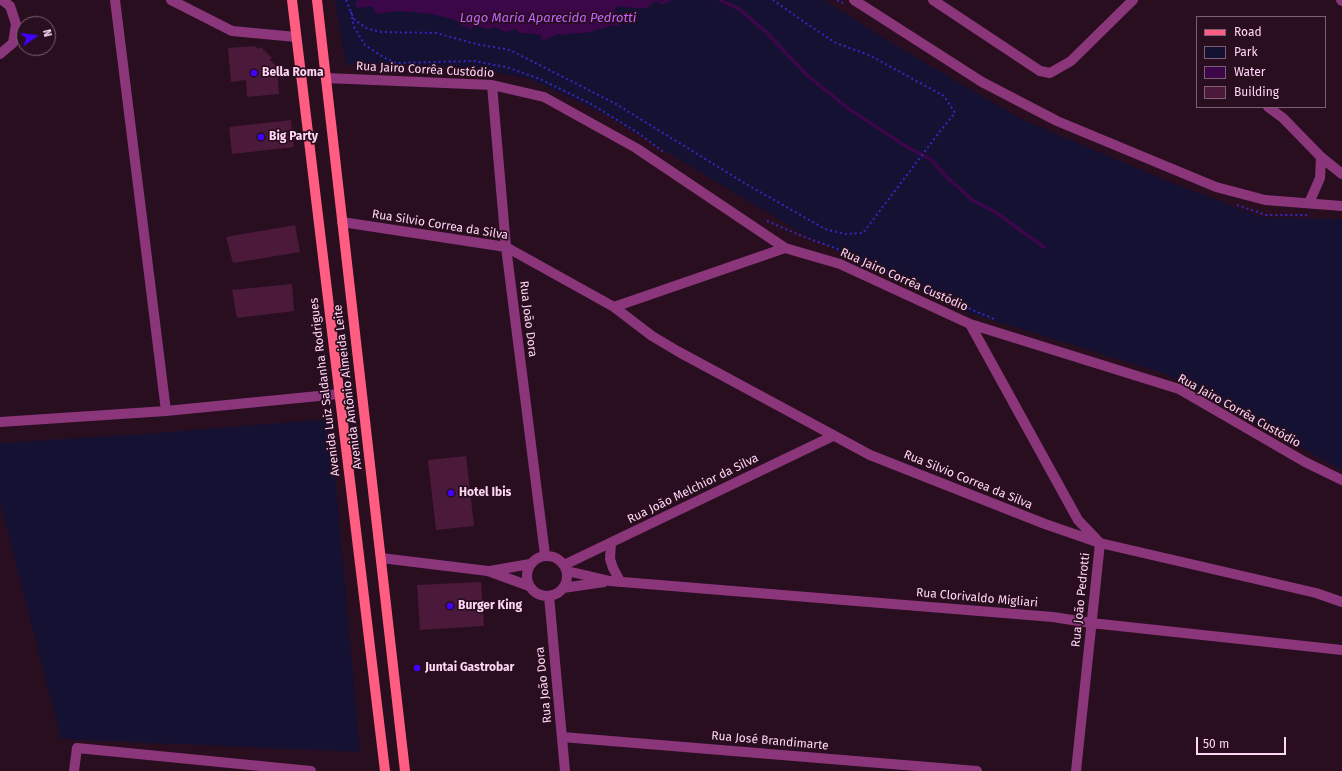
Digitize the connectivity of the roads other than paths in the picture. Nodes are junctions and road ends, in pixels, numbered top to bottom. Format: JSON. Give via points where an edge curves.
{"nodes":[{"id":1,"x":2,"y":0,"type":"edge"},
{"id":2,"x":116,"y":0,"type":"edge"},
{"id":3,"x":170,"y":0,"type":"edge"},
{"id":4,"x":292,"y":0,"type":"edge"},
{"id":5,"x":316,"y":0,"type":"edge"},
{"id":6,"x":854,"y":0,"type":"edge"},
{"id":7,"x":933,"y":0,"type":"edge"},
{"id":8,"x":1133,"y":0,"type":"edge"},
{"id":9,"x":296,"y":37,"type":"junction"},
{"id":10,"x":0,"y":54,"type":"edge"},
{"id":11,"x":326,"y":78,"type":"junction"},
{"id":12,"x":492,"y":85,"type":"junction"},
{"id":13,"x":1269,"y":108,"type":"edge"},
{"id":14,"x":1321,"y":157,"type":"junction"},
{"id":15,"x":1342,"y":174,"type":"edge"},
{"id":16,"x":1308,"y":203,"type":"junction"},
{"id":17,"x":1342,"y":206,"type":"edge"},
{"id":18,"x":342,"y":222,"type":"junction"},
{"id":19,"x":506,"y":247,"type":"junction"},
{"id":20,"x":785,"y":248,"type":"junction"},
{"id":21,"x":614,"y":307,"type":"junction"},
{"id":22,"x":970,"y":324,"type":"junction"},
{"id":23,"x":339,"y":394,"type":"junction"},
{"id":24,"x":166,"y":411,"type":"junction"},
{"id":25,"x":0,"y":422,"type":"edge"},
{"id":26,"x":833,"y":436,"type":"junction"},
{"id":27,"x":1342,"y":480,"type":"edge"},
{"id":28,"x":610,"y":543,"type":"junction"},
{"id":29,"x":1100,"y":543,"type":"junction"},
{"id":30,"x":544,"y":555,"type":"junction"},
{"id":31,"x":380,"y":558,"type":"junction"},
{"id":32,"x":530,"y":564,"type":"junction"},
{"id":33,"x":566,"y":568,"type":"junction"},
{"id":34,"x":488,"y":571,"type":"junction"},
{"id":35,"x":615,"y":581,"type":"junction"},
{"id":36,"x":529,"y":586,"type":"junction"},
{"id":37,"x":563,"y":588,"type":"junction"},
{"id":38,"x":549,"y":596,"type":"junction"},
{"id":39,"x":1342,"y":602,"type":"edge"},
{"id":40,"x":1091,"y":623,"type":"junction"},
{"id":41,"x":1342,"y":650,"type":"edge"},
{"id":42,"x":562,"y":737,"type":"junction"},
{"id":43,"x":74,"y":771,"type":"edge"},
{"id":44,"x":311,"y":771,"type":"edge"},
{"id":45,"x":385,"y":771,"type":"edge"},
{"id":46,"x":405,"y":771,"type":"edge"},
{"id":47,"x":565,"y":771,"type":"edge"},
{"id":48,"x":977,"y":771,"type":"edge"},
{"id":49,"x":1076,"y":771,"type":"edge"}],
"edges":[{"from":1,"to":10,"type":"street","via":[[10,6],[16,24],[13,43]]},
{"from":2,"to":24,"type":"street"},
{"from":3,"to":9,"type":"street","via":[[232,31]]},
{"from":4,"to":9,"type":"main road","name":"Avenida Luiz Saldanha Rodrigues"},
{"from":5,"to":11,"type":"main road","name":"Avenida Antônio Almeida Leite"},
{"from":6,"to":16,"type":"street","via":[[982,82],[1057,121],[1216,187],[1265,200]]},
{"from":7,"to":8,"type":"street","via":[[1040,71],[1050,73],[1071,61]]},
{"from":9,"to":23,"type":"main road","name":"Avenida Luiz Saldanha Rodrigues"},
{"from":11,"to":12,"type":"street","name":"Rua Jairo Corrêa Custódio"},
{"from":11,"to":18,"type":"main road","name":"Avenida Antônio Almeida Leite"},
{"from":12,"to":19,"type":"street","name":"Rua João Dora"},
{"from":12,"to":20,"type":"street","name":"Rua Jairo Corrêa Custódio","via":[[544,97],[636,148]]},
{"from":13,"to":14,"type":"street","via":[[1283,118]]},
{"from":14,"to":15,"type":"street"},
{"from":14,"to":16,"type":"street","via":[[1320,178]]},
{"from":16,"to":17,"type":"street"},
{"from":18,"to":19,"type":"street","name":"Rua Silvio Correa da Silva"},
{"from":18,"to":31,"type":"main road","name":"Avenida Antônio Almeida Leite"},
{"from":19,"to":21,"type":"street","name":"Rua Silvio Correa da Silva"},
{"from":19,"to":30,"type":"street","name":"Rua João Dora"},
{"from":20,"to":21,"type":"street"},
{"from":20,"to":22,"type":"street","name":"Rua Jairo Corrêa Custódio","via":[[840,264]]},
{"from":21,"to":26,"type":"street","name":"Rua Silvio Correa da Silva","via":[[652,336],[679,352]]},
{"from":22,"to":27,"type":"street","name":"Rua Jairo Corrêa Custódio","via":[[1179,390],[1305,462]]},
{"from":22,"to":29,"type":"street","name":"Rua João Pedrotti","via":[[1078,520]]},
{"from":23,"to":24,"type":"street"},
{"from":23,"to":45,"type":"main road","name":"Avenida Luiz Saldanha Rodrigues"},
{"from":24,"to":25,"type":"street"},
{"from":26,"to":28,"type":"street","name":"Rua João Melchior da Silva"},
{"from":26,"to":29,"type":"street","name":"Rua Silvio Correa da Silva","via":[[870,455]]},
{"from":28,"to":33,"type":"street","name":"Rua João Melchior da Silva"},
{"from":28,"to":35,"type":"street"},
{"from":29,"to":39,"type":"street","name":"Rua Silvio Correa da Silva","via":[[1316,593]]},
{"from":29,"to":40,"type":"street","name":"Rua João Pedrotti"},
{"from":30,"to":32,"type":"street","via":[[534,559]]},
{"from":30,"to":33,"type":"street","via":[[556,557]]},
{"from":31,"to":34,"type":"street"},
{"from":31,"to":46,"type":"main road","name":"Avenida Antônio Almeida Leite"},
{"from":32,"to":34,"type":"street"},
{"from":32,"to":36,"type":"street","via":[[526,575]]},
{"from":33,"to":35,"type":"street","name":"Rua Clorivaldo Migliari"},
{"from":33,"to":37,"type":"street","via":[[566,582]]},
{"from":34,"to":36,"type":"street"},
{"from":35,"to":37,"type":"street","name":"Rua Clorivaldo Migliari"},
{"from":35,"to":40,"type":"street","name":"Rua Clorivaldo Migliari","via":[[1045,616]]},
{"from":36,"to":38,"type":"street","via":[[537,594]]},
{"from":37,"to":38,"type":"street"},
{"from":38,"to":42,"type":"street","name":"Rua João Dora"},
{"from":40,"to":41,"type":"street","name":"Rua Clorivaldo Migliari"},
{"from":40,"to":49,"type":"street","name":"Rua João Pedrotti"},
{"from":42,"to":47,"type":"street","name":"Rua João Dora"},
{"from":42,"to":48,"type":"street","name":"Rua José Brandimarte"},
{"from":43,"to":44,"type":"street","via":[[77,748]]}]}
